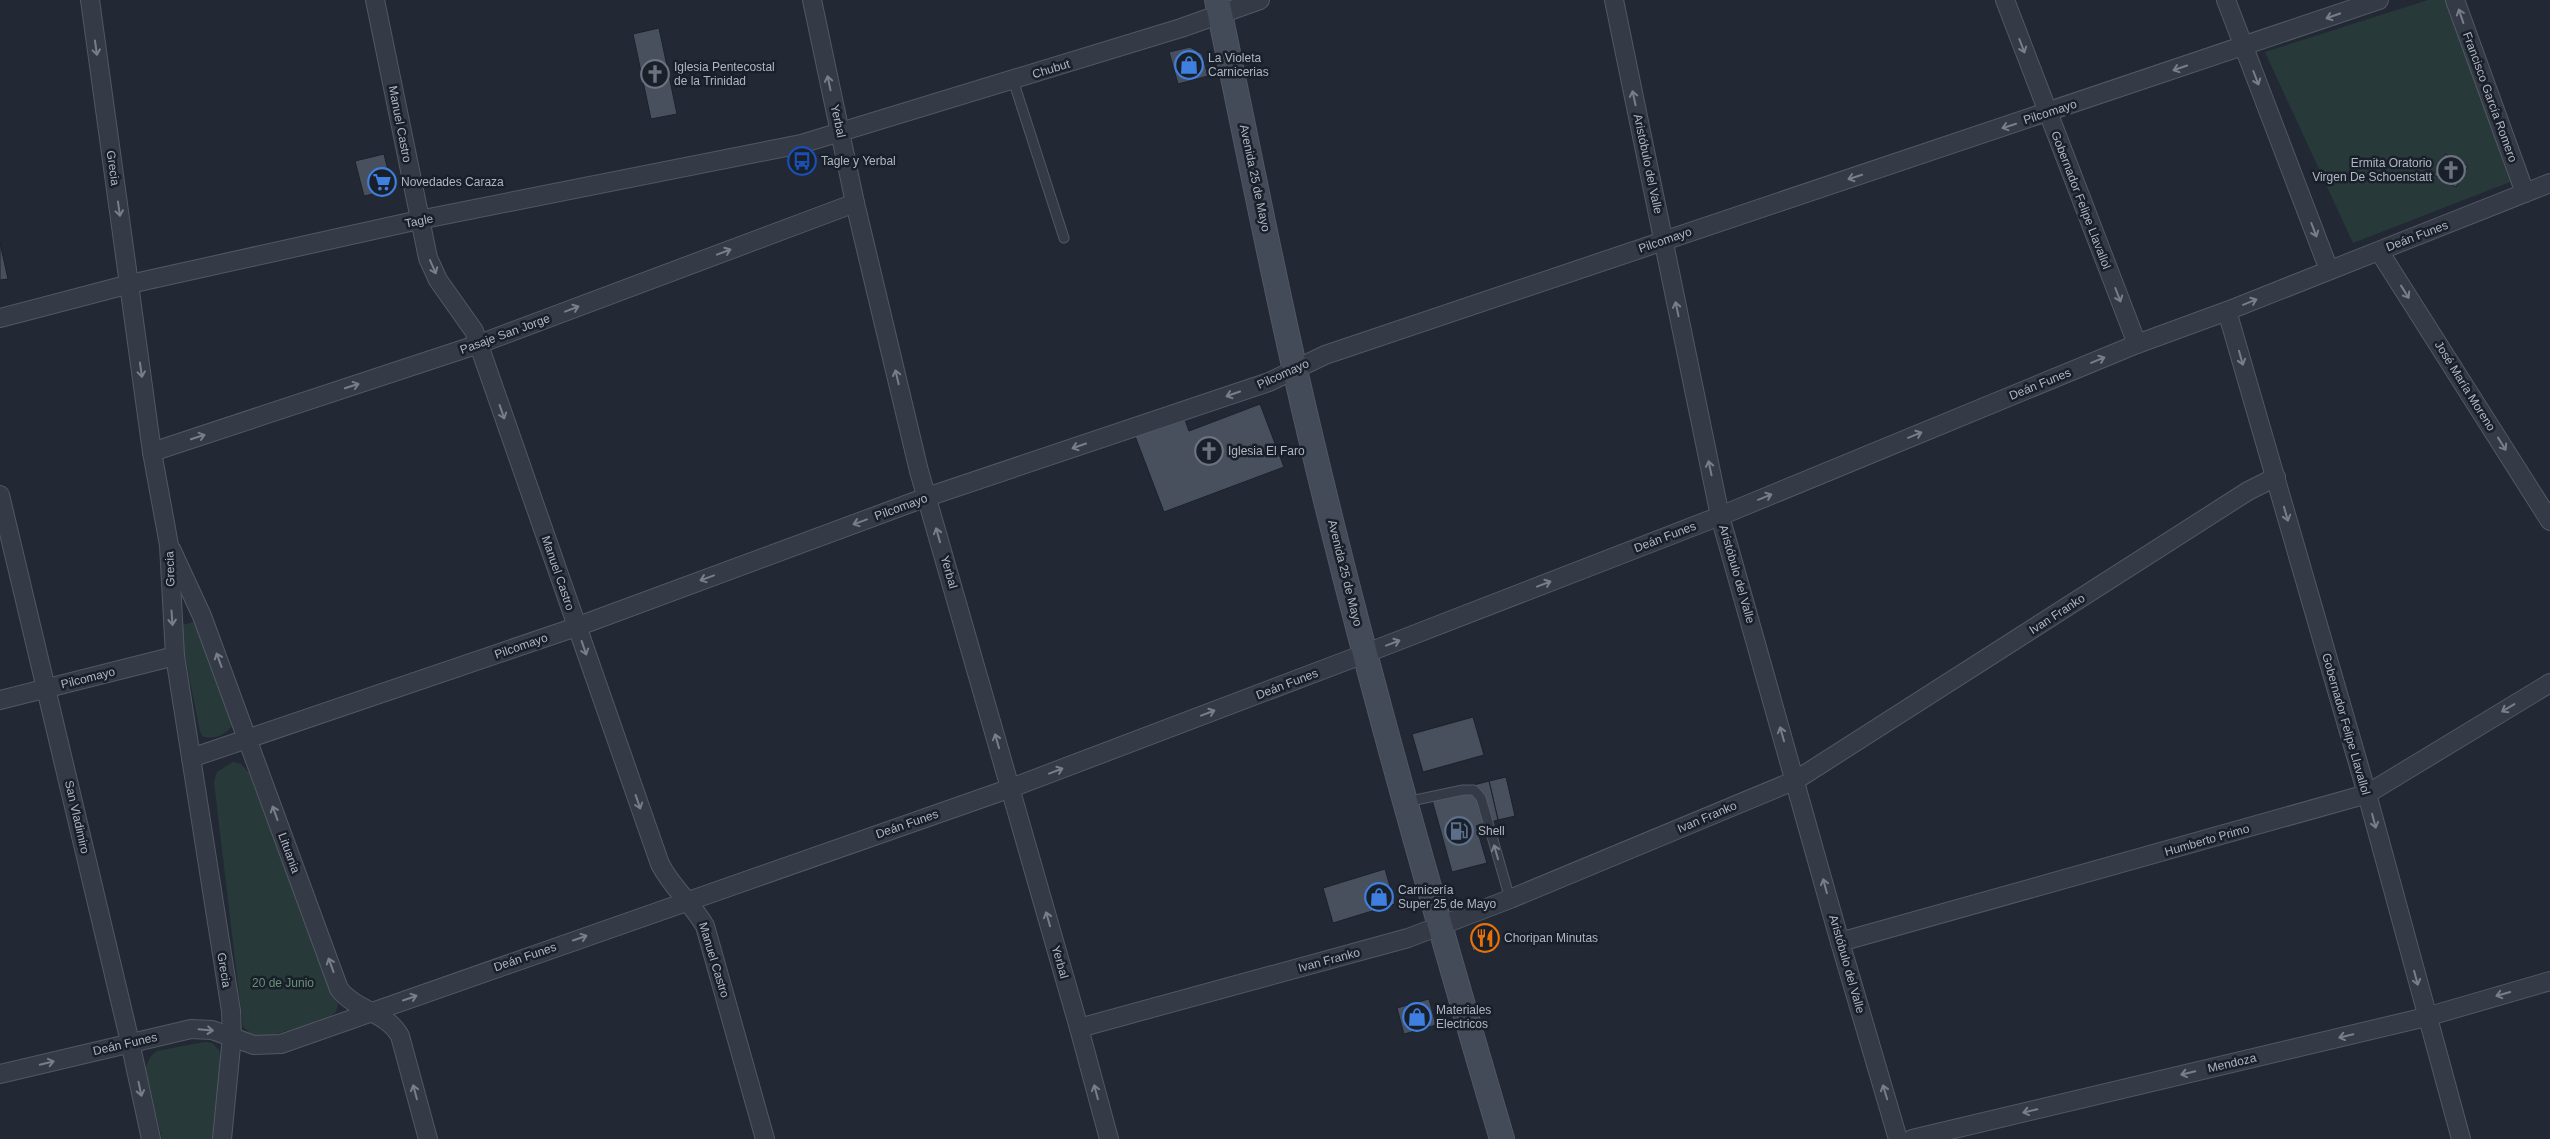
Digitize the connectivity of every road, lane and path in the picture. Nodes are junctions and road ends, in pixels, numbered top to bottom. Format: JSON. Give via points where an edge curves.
{"nodes":[{"id":1,"x":90,"y":0,"type":"edge"},
{"id":2,"x":375,"y":0,"type":"edge"},
{"id":3,"x":812,"y":0,"type":"edge"},
{"id":4,"x":1260,"y":0,"type":"edge"},
{"id":5,"x":1614,"y":0,"type":"edge"},
{"id":6,"x":2005,"y":0,"type":"edge"},
{"id":7,"x":2226,"y":0,"type":"edge"},
{"id":8,"x":2379,"y":0,"type":"edge"},
{"id":9,"x":2455,"y":0,"type":"edge"},
{"id":10,"x":1219,"y":7,"type":"edge"},
{"id":11,"x":2244,"y":47,"type":"junction"},
{"id":12,"x":1013,"y":80,"type":"junction"},
{"id":13,"x":2047,"y":113,"type":"junction"},
{"id":14,"x":840,"y":134,"type":"junction"},
{"id":15,"x":2550,"y":183,"type":"edge"},
{"id":16,"x":2526,"y":193,"type":"junction"},
{"id":17,"x":855,"y":203,"type":"junction"},
{"id":18,"x":419,"y":220,"type":"junction"},
{"id":19,"x":1064,"y":238,"type":"dead end"},
{"id":20,"x":1663,"y":240,"type":"junction"},
{"id":21,"x":2379,"y":251,"type":"junction"},
{"id":22,"x":2329,"y":270,"type":"junction"},
{"id":23,"x":130,"y":284,"type":"junction"},
{"id":24,"x":2227,"y":311,"type":"junction"},
{"id":25,"x":0,"y":318,"type":"edge"},
{"id":26,"x":479,"y":344,"type":"junction"},
{"id":27,"x":2137,"y":344,"type":"junction"},
{"id":28,"x":1294,"y":369,"type":"junction"},
{"id":29,"x":152,"y":452,"type":"junction"},
{"id":30,"x":2276,"y":478,"type":"junction"},
{"id":31,"x":0,"y":495,"type":"edge"},
{"id":32,"x":927,"y":497,"type":"junction"},
{"id":33,"x":1720,"y":516,"type":"junction"},
{"id":34,"x":2550,"y":521,"type":"edge"},
{"id":35,"x":169,"y":545,"type":"junction"},
{"id":36,"x":576,"y":627,"type":"junction"},
{"id":37,"x":1364,"y":654,"type":"junction"},
{"id":38,"x":175,"y":656,"type":"junction"},
{"id":39,"x":2550,"y":683,"type":"edge"},
{"id":40,"x":47,"y":688,"type":"junction"},
{"id":41,"x":0,"y":700,"type":"edge"},
{"id":42,"x":248,"y":739,"type":"junction"},
{"id":43,"x":191,"y":758,"type":"junction"},
{"id":44,"x":1796,"y":780,"type":"junction"},
{"id":45,"x":1011,"y":788,"type":"junction"},
{"id":46,"x":2366,"y":794,"type":"junction"},
{"id":47,"x":1405,"y":803,"type":"junction"},
{"id":48,"x":1510,"y":899,"type":"junction"},
{"id":49,"x":686,"y":901,"type":"junction"},
{"id":50,"x":1439,"y":927,"type":"junction"},
{"id":51,"x":1840,"y":942,"type":"junction"},
{"id":52,"x":2550,"y":981,"type":"edge"},
{"id":53,"x":368,"y":1012,"type":"junction"},
{"id":54,"x":2426,"y":1017,"type":"junction"},
{"id":55,"x":1079,"y":1028,"type":"junction"},
{"id":56,"x":232,"y":1036,"type":"junction"},
{"id":57,"x":130,"y":1042,"type":"junction"},
{"id":58,"x":0,"y":1074,"type":"edge"},
{"id":59,"x":151,"y":1139,"type":"edge"},
{"id":60,"x":222,"y":1139,"type":"edge"},
{"id":61,"x":428,"y":1139,"type":"edge"},
{"id":62,"x":765,"y":1139,"type":"edge"},
{"id":63,"x":1109,"y":1139,"type":"edge"},
{"id":64,"x":1502,"y":1139,"type":"edge"},
{"id":65,"x":1898,"y":1139,"type":"edge"},
{"id":66,"x":1912,"y":1139,"type":"edge"},
{"id":67,"x":2461,"y":1139,"type":"edge"}],
"edges":[{"from":1,"to":23,"type":"street","name":"Grecia","one_way":true},
{"from":2,"to":18,"type":"street","name":"Manuel Castro"},
{"from":14,"to":3,"type":"street","name":"Yerbal","one_way":true},
{"from":4,"to":10,"type":"street","name":"Chubut"},
{"from":20,"to":5,"type":"street","name":"Aristóbulo del Valle","one_way":true},
{"from":6,"to":13,"type":"street","name":"Gobernador Felipe Llavallol","one_way":true},
{"from":7,"to":11,"type":"street"},
{"from":8,"to":11,"type":"street","name":"Pilcomayo","one_way":true},
{"from":16,"to":9,"type":"street","name":"Francisco García Romero","one_way":true},
{"from":10,"to":12,"type":"street","name":"Chubut"},
{"from":10,"to":28,"type":"main road","name":"Avenida 25 de Mayo"},
{"from":11,"to":13,"type":"street","name":"Pilcomayo","one_way":true},
{"from":11,"to":22,"type":"street","one_way":true},
{"from":12,"to":14,"type":"street","name":"Chubut"},
{"from":12,"to":19,"type":"lane"},
{"from":13,"to":20,"type":"street","name":"Pilcomayo","one_way":true},
{"from":13,"to":27,"type":"street","name":"Gobernador Felipe Llavallol","one_way":true},
{"from":14,"to":17,"type":"street","name":"Yerbal"},
{"from":14,"to":18,"type":"street","name":"Tagle"},
{"from":15,"to":16,"type":"street","name":"Deán Funes"},
{"from":16,"to":21,"type":"street","name":"Deán Funes"},
{"from":26,"to":17,"type":"street","name":"Pasaje San Jorge","one_way":true},
{"from":32,"to":17,"type":"street","name":"Yerbal","one_way":true},
{"from":18,"to":23,"type":"street","name":"Tagle"},
{"from":18,"to":26,"type":"street","name":"Manuel Castro","one_way":true,"via":[[428,258],[438,280],[466,317]]},
{"from":20,"to":28,"type":"street","name":"Pilcomayo","via":[[1325,355]]},
{"from":33,"to":20,"type":"street","name":"Aristóbulo del Valle","one_way":true},
{"from":21,"to":22,"type":"street","name":"Deán Funes"},
{"from":21,"to":34,"type":"street","name":"José María Moreno","one_way":true},
{"from":24,"to":22,"type":"street","name":"Deán Funes","one_way":true},
{"from":23,"to":25,"type":"street","name":"Tagle"},
{"from":23,"to":29,"type":"street","name":"Grecia","one_way":true},
{"from":24,"to":27,"type":"street","name":"Deán Funes"},
{"from":24,"to":30,"type":"street","name":"Gobernador Felipe Llavallol","one_way":true},
{"from":29,"to":26,"type":"street","name":"Pasaje San Jorge","one_way":true},
{"from":26,"to":36,"type":"street","name":"Manuel Castro","one_way":true},
{"from":33,"to":27,"type":"street","name":"Deán Funes","one_way":true},
{"from":28,"to":32,"type":"street","name":"Pilcomayo","one_way":true,"via":[[1269,382]]},
{"from":28,"to":37,"type":"main road","name":"Avenida 25 de Mayo"},
{"from":29,"to":35,"type":"street","name":"Grecia"},
{"from":30,"to":44,"type":"street","name":"Ivan Franko","via":[[2248,491]]},
{"from":30,"to":46,"type":"street","name":"Gobernador Felipe Llavallol","one_way":true},
{"from":31,"to":40,"type":"street","name":"San Vladimiro"},
{"from":32,"to":36,"type":"street","name":"Pilcomayo","one_way":true},
{"from":45,"to":32,"type":"street","name":"Yerbal","one_way":true},
{"from":37,"to":33,"type":"street","name":"Deán Funes","one_way":true},
{"from":44,"to":33,"type":"street","name":"Aristóbulo del Valle","one_way":true},
{"from":35,"to":38,"type":"street","name":"Grecia","one_way":true},
{"from":42,"to":35,"type":"street","name":"Lituania","one_way":true,"via":[[202,616]]},
{"from":36,"to":42,"type":"street","name":"Pilcomayo"},
{"from":36,"to":49,"type":"street","name":"Manuel Castro","one_way":true,"via":[[660,864],[668,880]]},
{"from":45,"to":37,"type":"street","name":"Deán Funes","one_way":true},
{"from":37,"to":47,"type":"main road","name":"Avenida 25 de Mayo"},
{"from":38,"to":40,"type":"street","name":"Pilcomayo"},
{"from":38,"to":43,"type":"street","name":"Grecia"},
{"from":39,"to":46,"type":"street","name":"Humberto Primo","one_way":true},
{"from":40,"to":41,"type":"street","name":"Pilcomayo"},
{"from":40,"to":57,"type":"street","name":"San Vladimiro"},
{"from":42,"to":43,"type":"street","name":"Pilcomayo"},
{"from":53,"to":42,"type":"street","name":"Lituania","one_way":true,"via":[[350,1001],[340,989]]},
{"from":43,"to":56,"type":"street","name":"Grecia","via":[[231,1011]]},
{"from":44,"to":48,"type":"street","name":"Ivan Franko"},
{"from":51,"to":44,"type":"street","name":"Aristóbulo del Valle","one_way":true},
{"from":45,"to":49,"type":"street","name":"Deán Funes"},
{"from":55,"to":45,"type":"street","name":"Yerbal","one_way":true},
{"from":46,"to":51,"type":"street","name":"Humberto Primo"},
{"from":46,"to":54,"type":"street","name":"Gobernador Felipe Llavallol","one_way":true},
{"from":48,"to":47,"type":"lane","one_way":true,"via":[[1481,798],[1474,790]]},
{"from":47,"to":50,"type":"main road","name":"Avenida 25 de Mayo"},
{"from":48,"to":50,"type":"street","name":"Ivan Franko"},
{"from":53,"to":49,"type":"street","name":"Deán Funes","one_way":true},
{"from":49,"to":62,"type":"street","name":"Manuel Castro","via":[[705,926]]},
{"from":50,"to":55,"type":"street","name":"Ivan Franko","via":[[1399,941]]},
{"from":50,"to":64,"type":"main road","name":"Avenida 25 de Mayo"},
{"from":65,"to":51,"type":"street","name":"Aristóbulo del Valle","one_way":true},
{"from":52,"to":54,"type":"street","name":"Mendoza","one_way":true},
{"from":53,"to":56,"type":"street","name":"Deán Funes","via":[[281,1044],[254,1045]]},
{"from":61,"to":53,"type":"street","name":"Lituania","one_way":true,"via":[[400,1036],[386,1019]]},
{"from":54,"to":66,"type":"street","name":"Mendoza","one_way":true},
{"from":54,"to":67,"type":"street","name":"Gobernador Felipe Llavallol"},
{"from":63,"to":55,"type":"street","name":"Yerbal","one_way":true},
{"from":57,"to":56,"type":"street","name":"Deán Funes","one_way":true,"via":[[191,1029],[212,1030]]},
{"from":56,"to":60,"type":"street","name":"Grecia"},
{"from":58,"to":57,"type":"street","name":"Deán Funes","one_way":true},
{"from":57,"to":59,"type":"street","name":"San Vladimiro","one_way":true}]}
